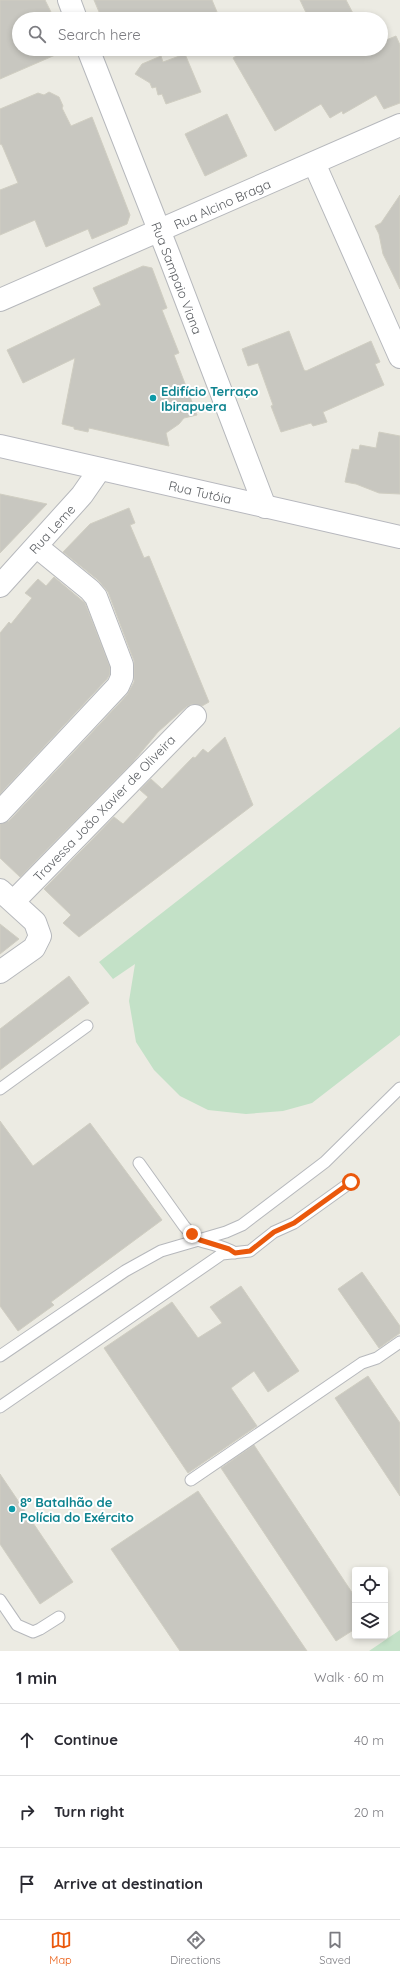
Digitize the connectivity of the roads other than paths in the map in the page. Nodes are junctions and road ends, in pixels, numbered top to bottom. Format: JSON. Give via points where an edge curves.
{"nodes":[{"id":1,"x":69,"y":0,"type":"edge"},
{"id":2,"x":73,"y":12,"type":"edge"},
{"id":3,"x":91,"y":56,"type":"edge"},
{"id":4,"x":400,"y":125,"type":"edge"},
{"id":5,"x":314,"y":163,"type":"junction"},
{"id":6,"x":160,"y":231,"type":"junction"},
{"id":7,"x":0,"y":300,"type":"edge"},
{"id":8,"x":400,"y":357,"type":"edge"},
{"id":9,"x":0,"y":446,"type":"edge"},
{"id":10,"x":100,"y":469,"type":"junction"},
{"id":11,"x":265,"y":507,"type":"junction"},
{"id":12,"x":400,"y":537,"type":"edge"},
{"id":13,"x":36,"y":546,"type":"junction"},
{"id":14,"x":0,"y":586,"type":"edge"},
{"id":15,"x":195,"y":716,"type":"dead end"},
{"id":16,"x":0,"y":812,"type":"edge"},
{"id":17,"x":7,"y":895,"type":"edge"},
{"id":18,"x":0,"y":972,"type":"edge"},
{"id":19,"x":86,"y":1026,"type":"dead end"},
{"id":20,"x":400,"y":1088,"type":"edge"},
{"id":21,"x":0,"y":1089,"type":"edge"},
{"id":22,"x":139,"y":1163,"type":"dead end"},
{"id":23,"x":351,"y":1182,"type":"dead end"},
{"id":24,"x":200,"y":1240,"type":"junction"},
{"id":25,"x":235,"y":1253,"type":"junction"},
{"id":26,"x":400,"y":1342,"type":"edge"},
{"id":27,"x":0,"y":1356,"type":"edge"},
{"id":28,"x":0,"y":1407,"type":"edge"},
{"id":29,"x":191,"y":1480,"type":"dead end"},
{"id":30,"x":0,"y":1600,"type":"edge"},
{"id":31,"x":59,"y":1617,"type":"dead end"}],
"edges":[{"from":1,"to":2,"type":"street"},
{"from":3,"to":6,"type":"street","name":"Rua Sampaio Viana"},
{"from":4,"to":5,"type":"street","name":"Rua Alcino Braga"},
{"from":5,"to":6,"type":"street","name":"Rua Alcino Braga"},
{"from":5,"to":8,"type":"street"},
{"from":6,"to":7,"type":"street","name":"Rua Alcino Braga"},
{"from":6,"to":11,"type":"street","name":"Rua Sampaio Viana"},
{"from":9,"to":10,"type":"street","name":"Rua Tutóia"},
{"from":10,"to":11,"type":"street","name":"Rua Tutóia"},
{"from":10,"to":13,"type":"street","name":"Rua Leme","via":[[82,495]]},
{"from":11,"to":12,"type":"street","name":"Rua Tutóia"},
{"from":13,"to":14,"type":"street","name":"Rua Leme"},
{"from":13,"to":16,"type":"street","via":[[96,597],[122,665],[122,677],[118,686]]},
{"from":15,"to":17,"type":"street","name":"Travessa João Xavier de Oliveira"},
{"from":17,"to":18,"type":"street","via":[[35,922],[40,936],[34,948]]},
{"from":19,"to":21,"type":"lane"},
{"from":20,"to":24,"type":"lane","via":[[325,1162],[242,1225]]},
{"from":22,"to":24,"type":"lane","via":[[184,1226]]},
{"from":23,"to":25,"type":"lane","via":[[294,1223],[274,1232],[250,1251]]},
{"from":24,"to":25,"type":"lane"},
{"from":24,"to":27,"type":"lane","via":[[161,1251],[125,1271]]},
{"from":25,"to":28,"type":"lane","via":[[222,1254]]},
{"from":26,"to":29,"type":"lane","via":[[377,1358],[362,1363]]},
{"from":30,"to":31,"type":"lane","via":[[17,1625],[33,1632]]}]}
